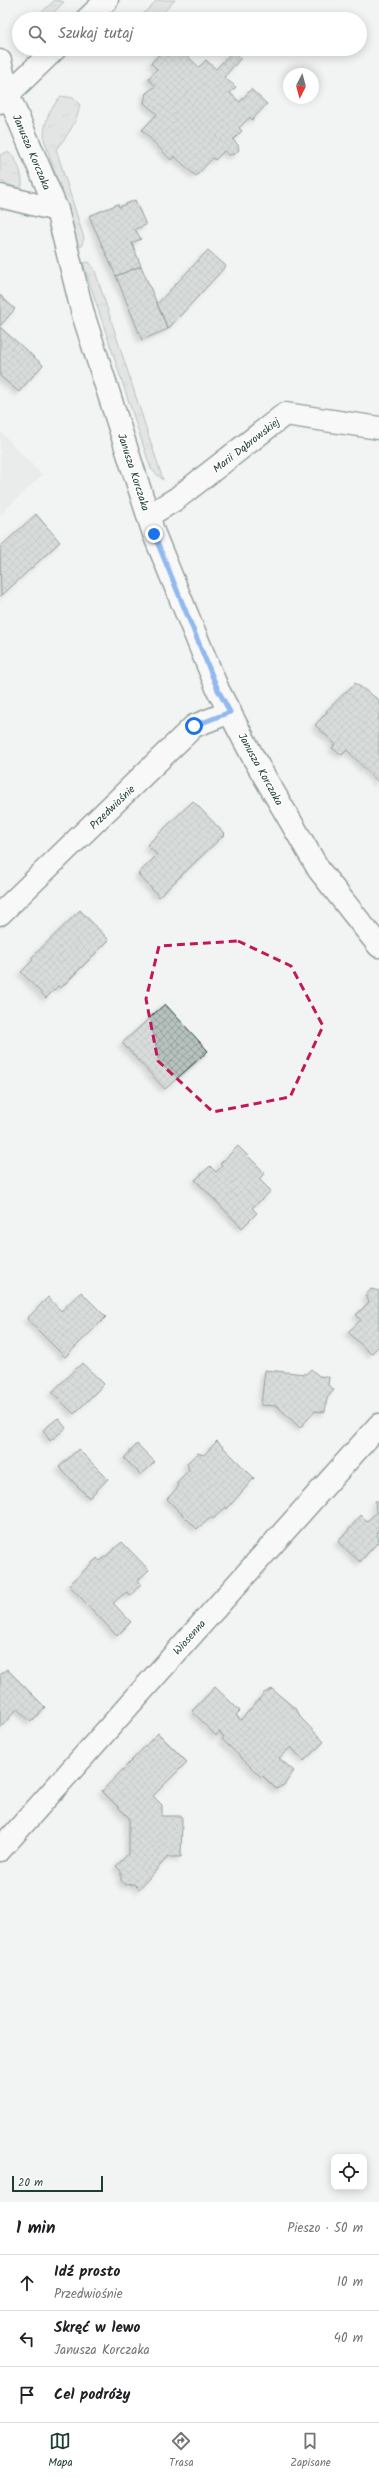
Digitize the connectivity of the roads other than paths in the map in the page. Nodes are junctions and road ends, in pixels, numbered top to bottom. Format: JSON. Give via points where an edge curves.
{"nodes":[{"id":1,"x":107,"y":0,"type":"edge"},
{"id":2,"x":94,"y":12,"type":"edge"},
{"id":3,"x":49,"y":56,"type":"edge"},
{"id":4,"x":0,"y":61,"type":"edge"},
{"id":5,"x":4,"y":98,"type":"edge"},
{"id":6,"x":0,"y":196,"type":"edge"},
{"id":7,"x":57,"y":210,"type":"junction"},
{"id":8,"x":379,"y":428,"type":"edge"},
{"id":9,"x":148,"y":516,"type":"junction"},
{"id":10,"x":230,"y":712,"type":"junction"},
{"id":11,"x":0,"y":914,"type":"edge"},
{"id":12,"x":379,"y":946,"type":"edge"},
{"id":13,"x":379,"y":1425,"type":"edge"},
{"id":14,"x":0,"y":1850,"type":"edge"}],
"edges":[{"from":1,"to":2,"type":"street"},
{"from":3,"to":5,"type":"street"},
{"from":4,"to":5,"type":"street","name":"Janusza Korczaka"},
{"from":5,"to":7,"type":"street","name":"Janusza Korczaka"},
{"from":6,"to":7,"type":"street","name":"Janusza Korczaka"},
{"from":7,"to":9,"type":"street","name":"Janusza Korczaka","via":[[83,314]]},
{"from":8,"to":9,"type":"street","name":"Marii Dąbrowskiej","via":[[286,414],[176,499]]},
{"from":9,"to":10,"type":"street","name":"Janusza Korczaka","via":[[212,676]]},
{"from":10,"to":11,"type":"street","name":"Przedwiośnie","via":[[194,726]]},
{"from":10,"to":12,"type":"street","name":"Janusza Korczaka","via":[[318,870]]},
{"from":13,"to":14,"type":"street","name":"Wiosenna"}]}
